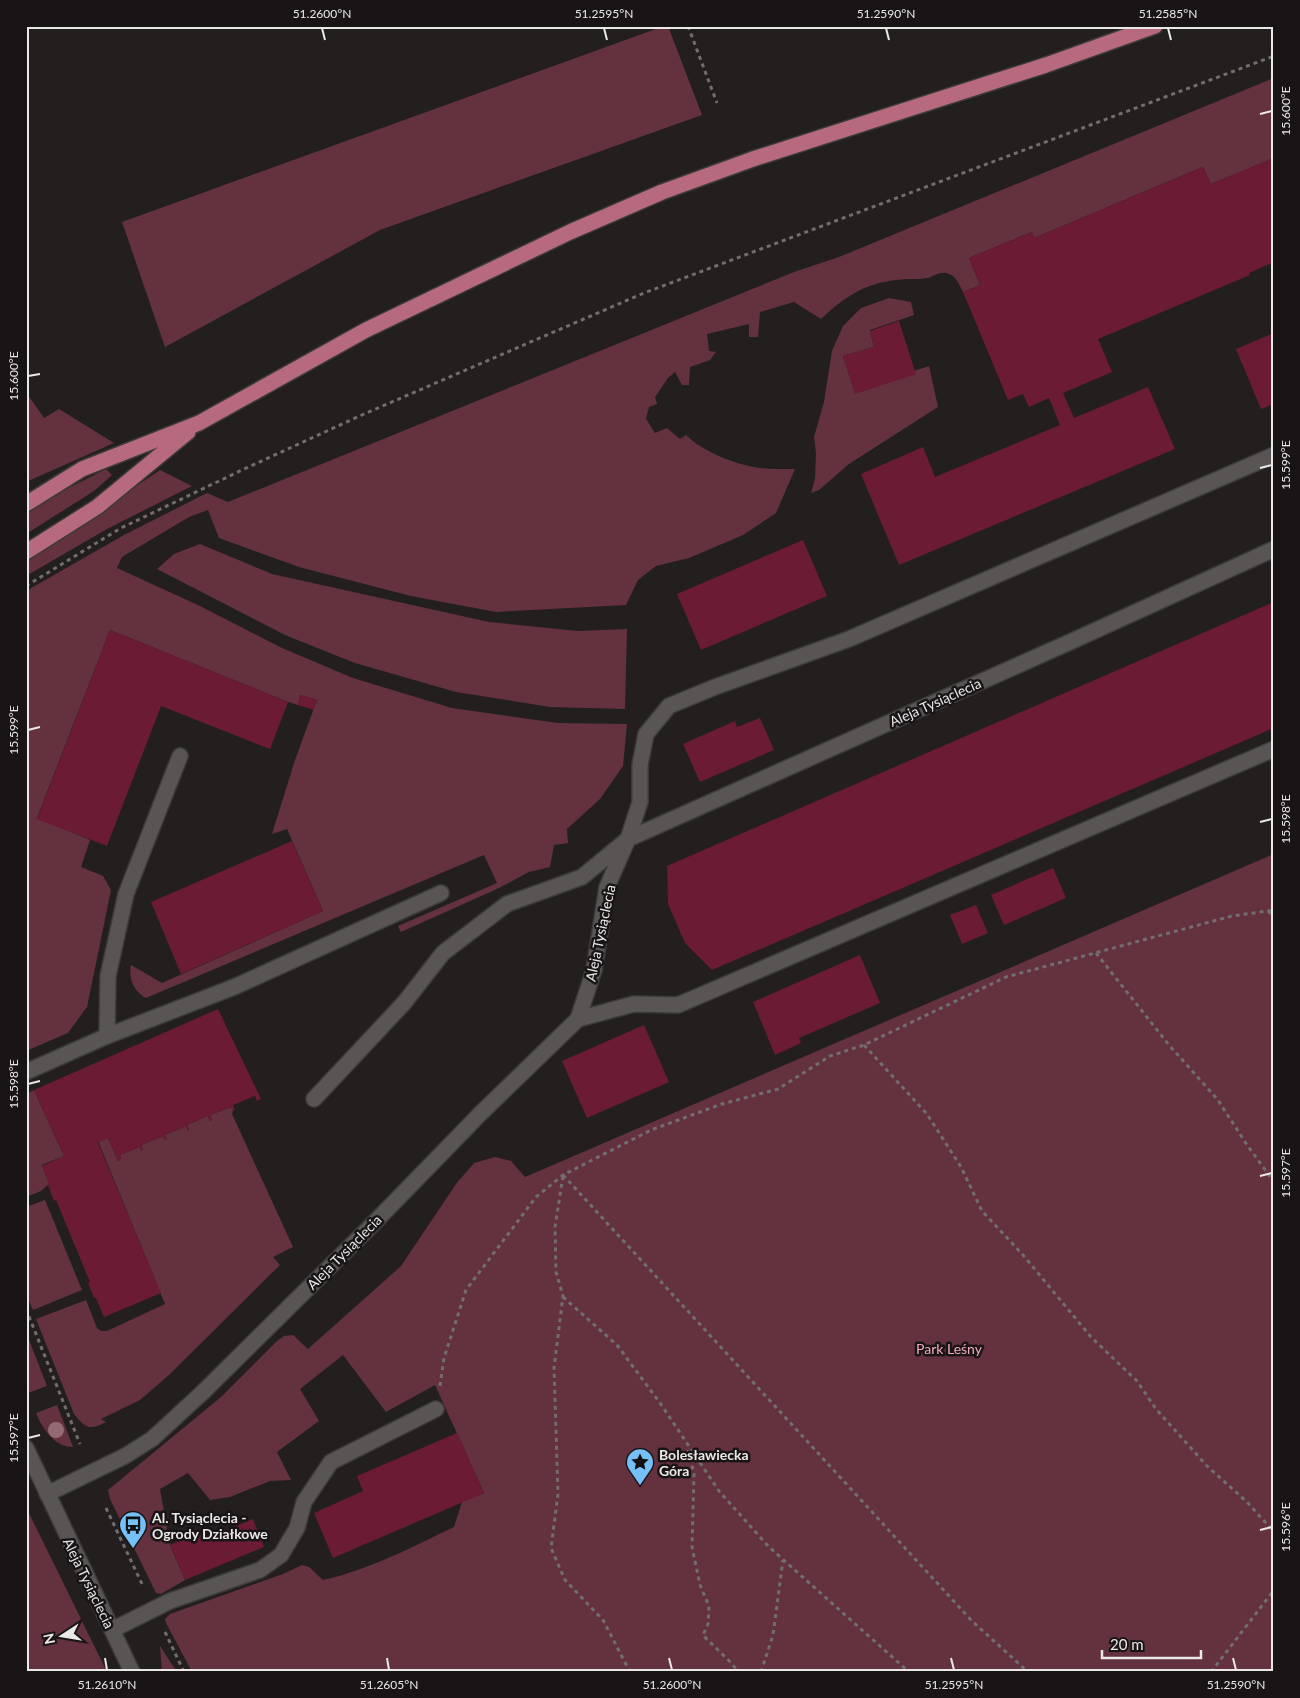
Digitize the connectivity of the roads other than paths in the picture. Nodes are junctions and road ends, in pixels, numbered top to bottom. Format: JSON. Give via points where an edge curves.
{"nodes":[{"id":1,"x":1156,"y":26,"type":"edge"},
{"id":2,"x":199,"y":423,"type":"junction"},
{"id":3,"x":1274,"y":455,"type":"edge"},
{"id":4,"x":26,"y":504,"type":"edge"},
{"id":5,"x":1274,"y":549,"type":"edge"},
{"id":6,"x":26,"y":552,"type":"edge"},
{"id":7,"x":1274,"y":749,"type":"edge"},
{"id":8,"x":180,"y":756,"type":"dead end"},
{"id":9,"x":628,"y":839,"type":"junction"},
{"id":10,"x":441,"y":893,"type":"dead end"},
{"id":11,"x":578,"y":1019,"type":"junction"},
{"id":12,"x":107,"y":1036,"type":"junction"},
{"id":13,"x":26,"y":1072,"type":"edge"},
{"id":14,"x":314,"y":1099,"type":"dead end"},
{"id":15,"x":436,"y":1409,"type":"road end"},
{"id":16,"x":26,"y":1448,"type":"edge"},
{"id":17,"x":47,"y":1494,"type":"junction"},
{"id":18,"x":112,"y":1630,"type":"junction"},
{"id":19,"x":132,"y":1672,"type":"edge"}],
"edges":[{"from":1,"to":2,"type":"main road","via":[[662,192],[570,232],[366,330]]},
{"from":2,"to":4,"type":"main road","via":[[82,469]]},
{"from":2,"to":6,"type":"main road","via":[[97,507]]},
{"from":3,"to":9,"type":"street","via":[[849,638],[669,706],[646,734],[640,765],[640,802]]},
{"from":5,"to":9,"type":"street","name":"Aleja Tysiąclecia"},
{"from":7,"to":11,"type":"street","via":[[678,1005],[634,1004]]},
{"from":8,"to":12,"type":"street","via":[[126,894],[108,976]]},
{"from":9,"to":11,"type":"street","name":"Aleja Tysiąclecia","via":[[607,887],[594,970]]},
{"from":9,"to":14,"type":"street","via":[[582,877],[507,904],[443,953],[404,1003]]},
{"from":10,"to":12,"type":"street","via":[[234,987]]},
{"from":11,"to":17,"type":"street","name":"Aleja Tysiąclecia","via":[[152,1439],[125,1456]]},
{"from":12,"to":13,"type":"street"},
{"from":15,"to":18,"type":"street","via":[[331,1462],[304,1502],[297,1528],[282,1555],[260,1570],[170,1601]]},
{"from":16,"to":17,"type":"street","name":"Aleja Tysiąclecia"},
{"from":17,"to":18,"type":"street","name":"Aleja Tysiąclecia"},
{"from":18,"to":19,"type":"street","name":"Aleja Tysiąclecia"}]}
